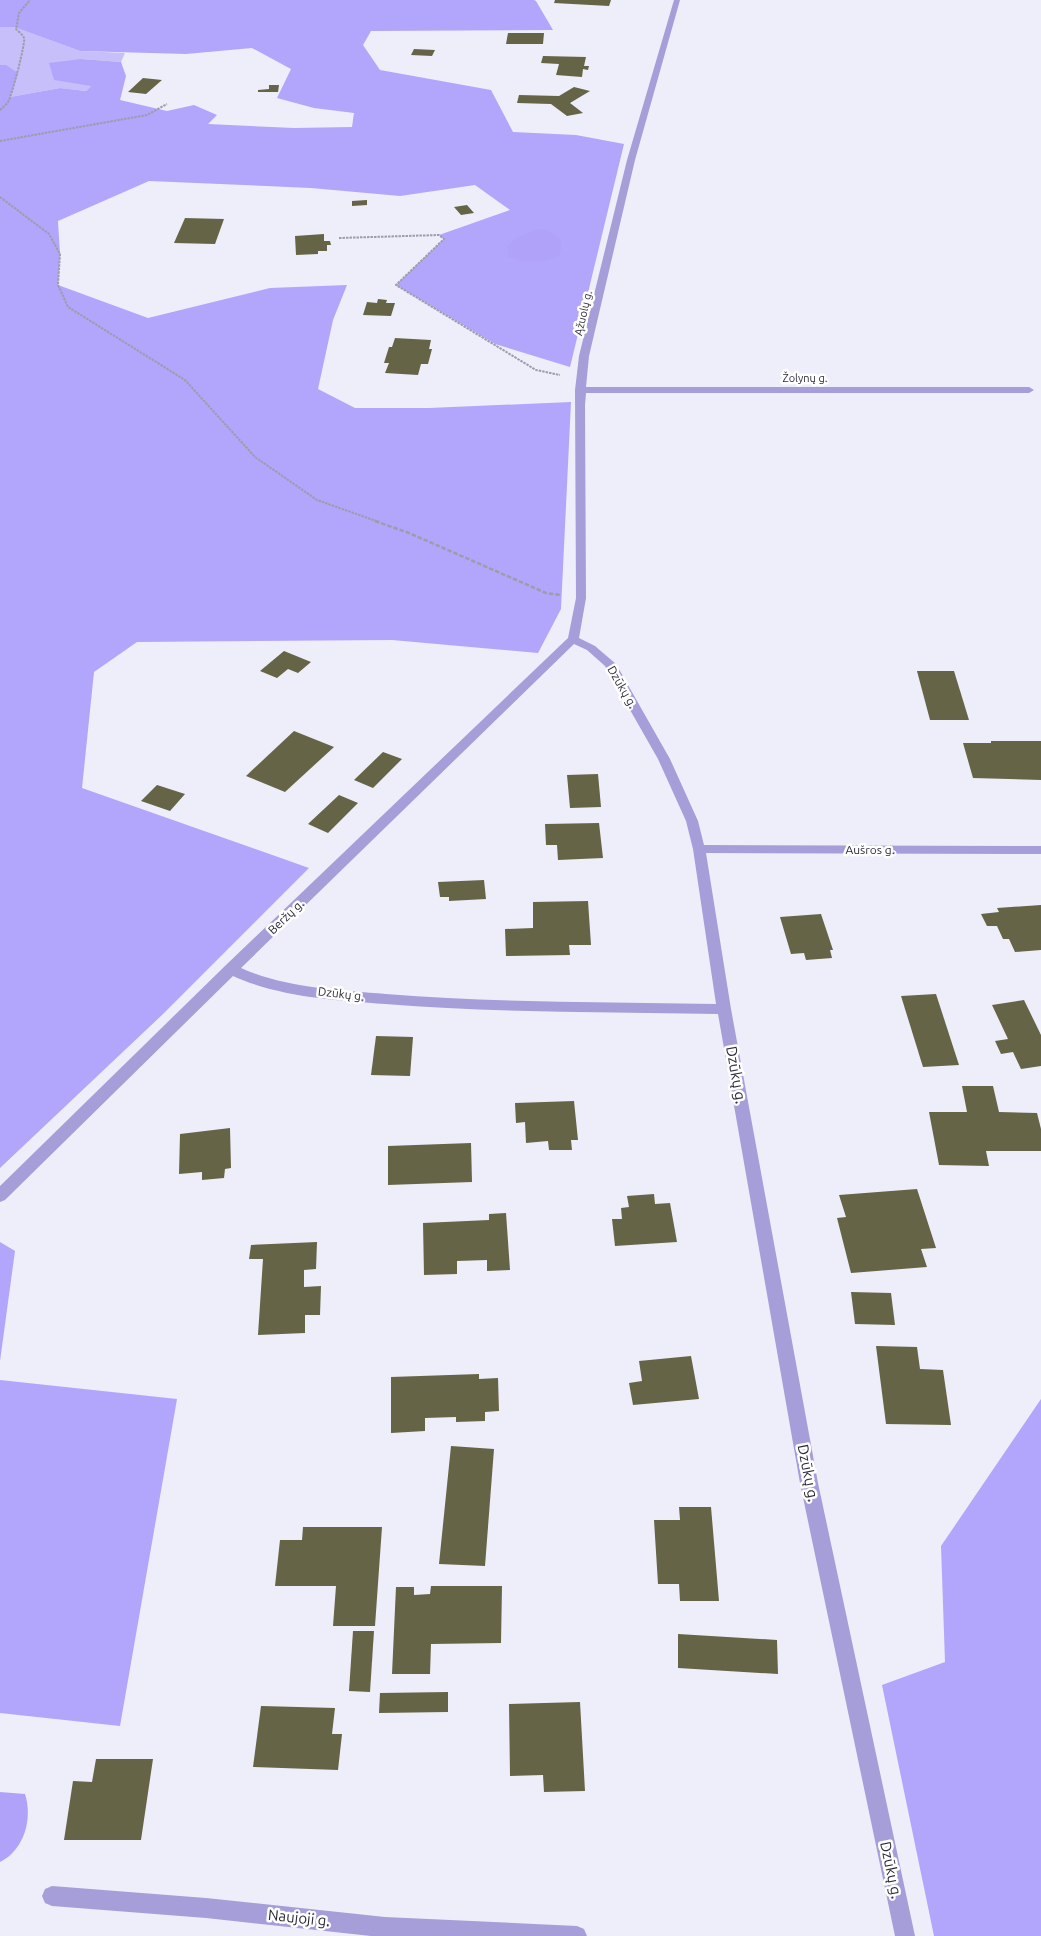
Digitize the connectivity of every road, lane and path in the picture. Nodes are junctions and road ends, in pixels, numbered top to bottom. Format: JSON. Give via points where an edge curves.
{"nodes":[{"id":1,"x":30,"y":0,"type":"edge"},
{"id":2,"x":677,"y":0,"type":"edge"},
{"id":3,"x":167,"y":104,"type":"dead end"},
{"id":4,"x":0,"y":110,"type":"edge"},
{"id":5,"x":0,"y":141,"type":"edge"},
{"id":6,"x":0,"y":197,"type":"edge"},
{"id":7,"x":339,"y":238,"type":"dead end"},
{"id":8,"x":582,"y":376,"type":"junction"},
{"id":9,"x":580,"y":390,"type":"junction"},
{"id":10,"x":1029,"y":390,"type":"dead end"},
{"id":11,"x":581,"y":598,"type":"junction"},
{"id":12,"x":573,"y":639,"type":"junction"},
{"id":13,"x":699,"y":848,"type":"junction"},
{"id":14,"x":1041,"y":850,"type":"edge"},
{"id":15,"x":231,"y":969,"type":"junction"},
{"id":16,"x":724,"y":1009,"type":"junction"},
{"id":17,"x":0,"y":1196,"type":"edge"},
{"id":18,"x":52,"y":1896,"type":"dead end"},
{"id":19,"x":577,"y":1936,"type":"edge"},
{"id":20,"x":905,"y":1936,"type":"edge"}],
"edges":[{"from":1,"to":4,"type":"path","via":[[19,13],[16,29],[26,43],[19,59],[18,73],[9,101]]},
{"from":2,"to":8,"type":"street","name":"Ąžuolų g.","via":[[631,160]]},
{"from":3,"to":5,"type":"path","via":[[147,116]]},
{"from":6,"to":11,"type":"path","via":[[49,234],[60,254],[58,285],[68,307],[185,380],[255,456],[317,500],[409,533],[546,593]]},
{"from":7,"to":8,"type":"path","via":[[438,235],[444,239],[396,285],[536,370]]},
{"from":8,"to":9,"type":"street","name":"Ąžuolų g."},
{"from":9,"to":10,"type":"street","name":"Žolynų g."},
{"from":9,"to":11,"type":"street","name":"Ąžuolų g."},
{"from":11,"to":12,"type":"street","name":"Ąžuolų g."},
{"from":12,"to":13,"type":"street","name":"Dzūkų g.","via":[[591,648],[610,664],[664,759],[692,821]]},
{"from":12,"to":15,"type":"street","name":"Beržų g."},
{"from":13,"to":14,"type":"street","name":"Aušros g."},
{"from":13,"to":16,"type":"street","name":"Dzūkų g."},
{"from":15,"to":16,"type":"street","name":"Dzūkų g.","via":[[252,979],[281,986],[360,997],[448,1004]]},
{"from":15,"to":17,"type":"street","name":"Beržų g."},
{"from":16,"to":20,"type":"street","name":"Dzūkų g.","via":[[809,1484]]},
{"from":18,"to":19,"type":"street","name":"Naujoji g.","via":[[385,1927]]}]}
